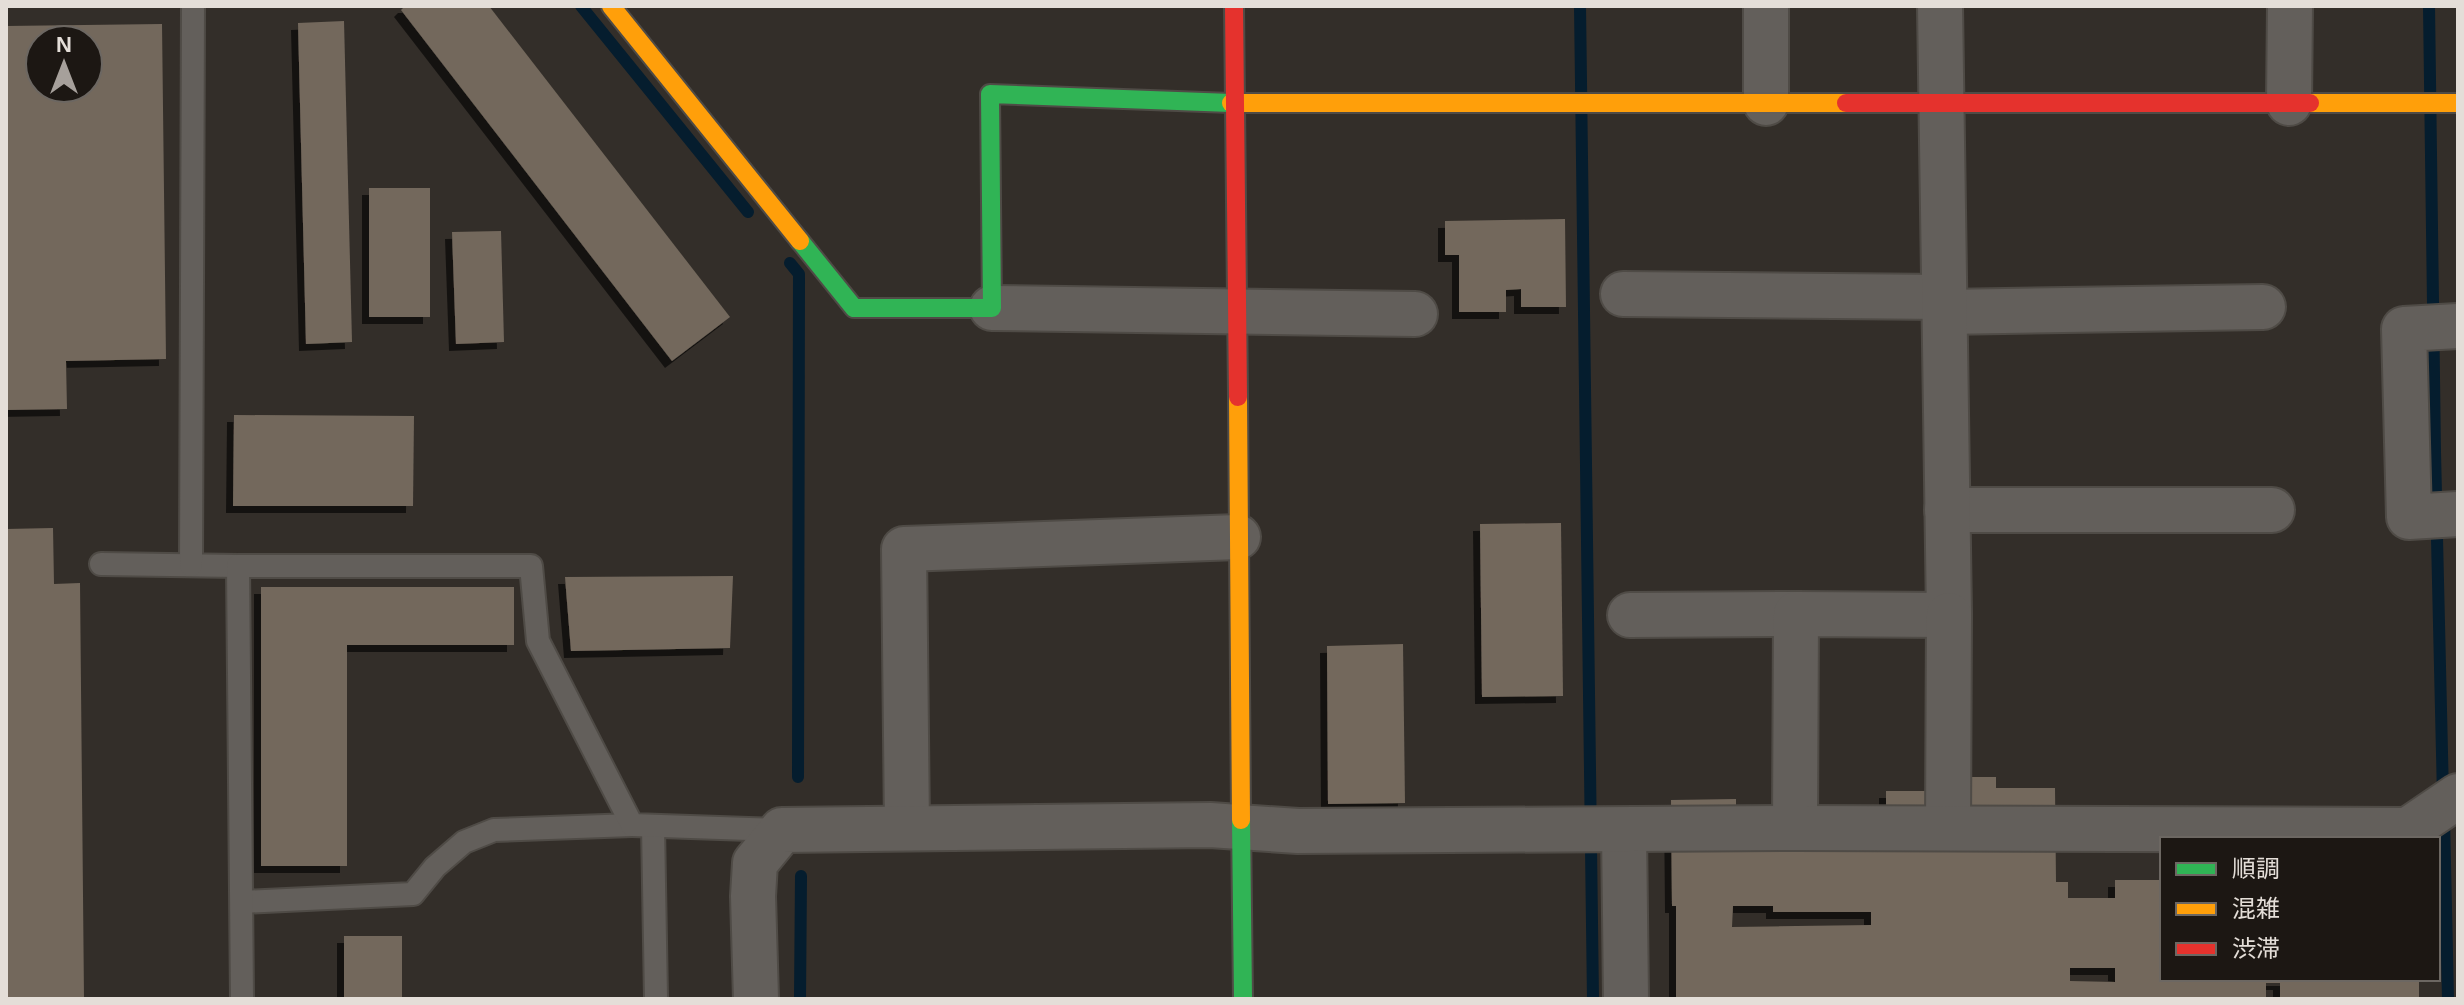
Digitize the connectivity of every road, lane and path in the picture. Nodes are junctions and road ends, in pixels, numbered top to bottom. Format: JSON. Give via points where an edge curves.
{"nodes":[{"id":1,"x":193,"y":6,"type":"edge"},
{"id":2,"x":611,"y":6,"type":"edge"},
{"id":3,"x":1234,"y":6,"type":"edge"},
{"id":4,"x":1766,"y":6,"type":"edge"},
{"id":5,"x":1940,"y":6,"type":"edge"},
{"id":6,"x":2290,"y":6,"type":"edge"},
{"id":7,"x":1235,"y":103,"type":"junction"},
{"id":8,"x":1766,"y":103,"type":"junction"},
{"id":9,"x":1941,"y":103,"type":"junction"},
{"id":10,"x":2289,"y":103,"type":"junction"},
{"id":11,"x":2452,"y":103,"type":"edge"},
{"id":12,"x":1623,"y":294,"type":"dead end"},
{"id":13,"x":1944,"y":304,"type":"junction"},
{"id":14,"x":2263,"y":307,"type":"dead end"},
{"id":15,"x":992,"y":308,"type":"junction"},
{"id":16,"x":1237,"y":310,"type":"junction"},
{"id":17,"x":1415,"y":314,"type":"dead end"},
{"id":18,"x":2458,"y":326,"type":"edge"},
{"id":19,"x":1947,"y":510,"type":"junction"},
{"id":20,"x":2272,"y":510,"type":"dead end"},
{"id":21,"x":2458,"y":514,"type":"edge"},
{"id":22,"x":1238,"y":537,"type":"junction"},
{"id":23,"x":101,"y":564,"type":"dead end"},
{"id":24,"x":191,"y":565,"type":"junction"},
{"id":25,"x":238,"y":566,"type":"junction"},
{"id":26,"x":1796,"y":614,"type":"junction"},
{"id":27,"x":1630,"y":615,"type":"dead end"},
{"id":28,"x":1949,"y":615,"type":"junction"},
{"id":29,"x":2442,"y":808,"type":"edge"},
{"id":30,"x":642,"y":825,"type":"junction"},
{"id":31,"x":907,"y":828,"type":"junction"},
{"id":32,"x":1241,"y":828,"type":"junction"},
{"id":33,"x":1795,"y":828,"type":"junction"},
{"id":34,"x":1948,"y":828,"type":"junction"},
{"id":35,"x":782,"y":830,"type":"junction"},
{"id":36,"x":1603,"y":830,"type":"junction"},
{"id":37,"x":242,"y":902,"type":"junction"},
{"id":38,"x":242,"y":999,"type":"edge"},
{"id":39,"x":656,"y":999,"type":"edge"},
{"id":40,"x":756,"y":999,"type":"edge"},
{"id":41,"x":1243,"y":999,"type":"edge"},
{"id":42,"x":1626,"y":999,"type":"edge"}],
"edges":[{"from":1,"to":24,"type":"lane"},
{"from":2,"to":15,"type":"street","via":[[854,308]]},
{"from":3,"to":7,"type":"street"},
{"from":4,"to":8,"type":"street"},
{"from":5,"to":9,"type":"street"},
{"from":6,"to":10,"type":"street"},
{"from":7,"to":8,"type":"street"},
{"from":7,"to":15,"type":"street","via":[[990,94]]},
{"from":7,"to":16,"type":"street"},
{"from":8,"to":9,"type":"street"},
{"from":9,"to":10,"type":"street"},
{"from":9,"to":13,"type":"street"},
{"from":10,"to":11,"type":"street"},
{"from":12,"to":13,"type":"street"},
{"from":13,"to":14,"type":"street"},
{"from":13,"to":19,"type":"street"},
{"from":15,"to":16,"type":"street"},
{"from":16,"to":17,"type":"street"},
{"from":16,"to":22,"type":"street"},
{"from":18,"to":21,"type":"street","via":[[2404,329],[2409,517]]},
{"from":19,"to":20,"type":"street"},
{"from":19,"to":28,"type":"street"},
{"from":22,"to":31,"type":"street","via":[[904,549]]},
{"from":22,"to":32,"type":"street"},
{"from":23,"to":24,"type":"lane"},
{"from":24,"to":25,"type":"lane"},
{"from":25,"to":30,"type":"lane","via":[[531,566],[538,641]]},
{"from":25,"to":37,"type":"lane"},
{"from":26,"to":27,"type":"street"},
{"from":26,"to":28,"type":"street"},
{"from":26,"to":33,"type":"street"},
{"from":28,"to":34,"type":"street"},
{"from":29,"to":34,"type":"street","via":[[2408,830]]},
{"from":30,"to":35,"type":"lane"},
{"from":30,"to":37,"type":"lane","via":[[494,830],[464,842],[413,894]]},
{"from":30,"to":39,"type":"lane"},
{"from":31,"to":32,"type":"street"},
{"from":31,"to":35,"type":"street"},
{"from":32,"to":36,"type":"street"},
{"from":32,"to":41,"type":"street"},
{"from":33,"to":34,"type":"street"},
{"from":33,"to":36,"type":"street"},
{"from":35,"to":40,"type":"street","via":[[755,863]]},
{"from":36,"to":42,"type":"street"},
{"from":37,"to":38,"type":"lane"}]}
